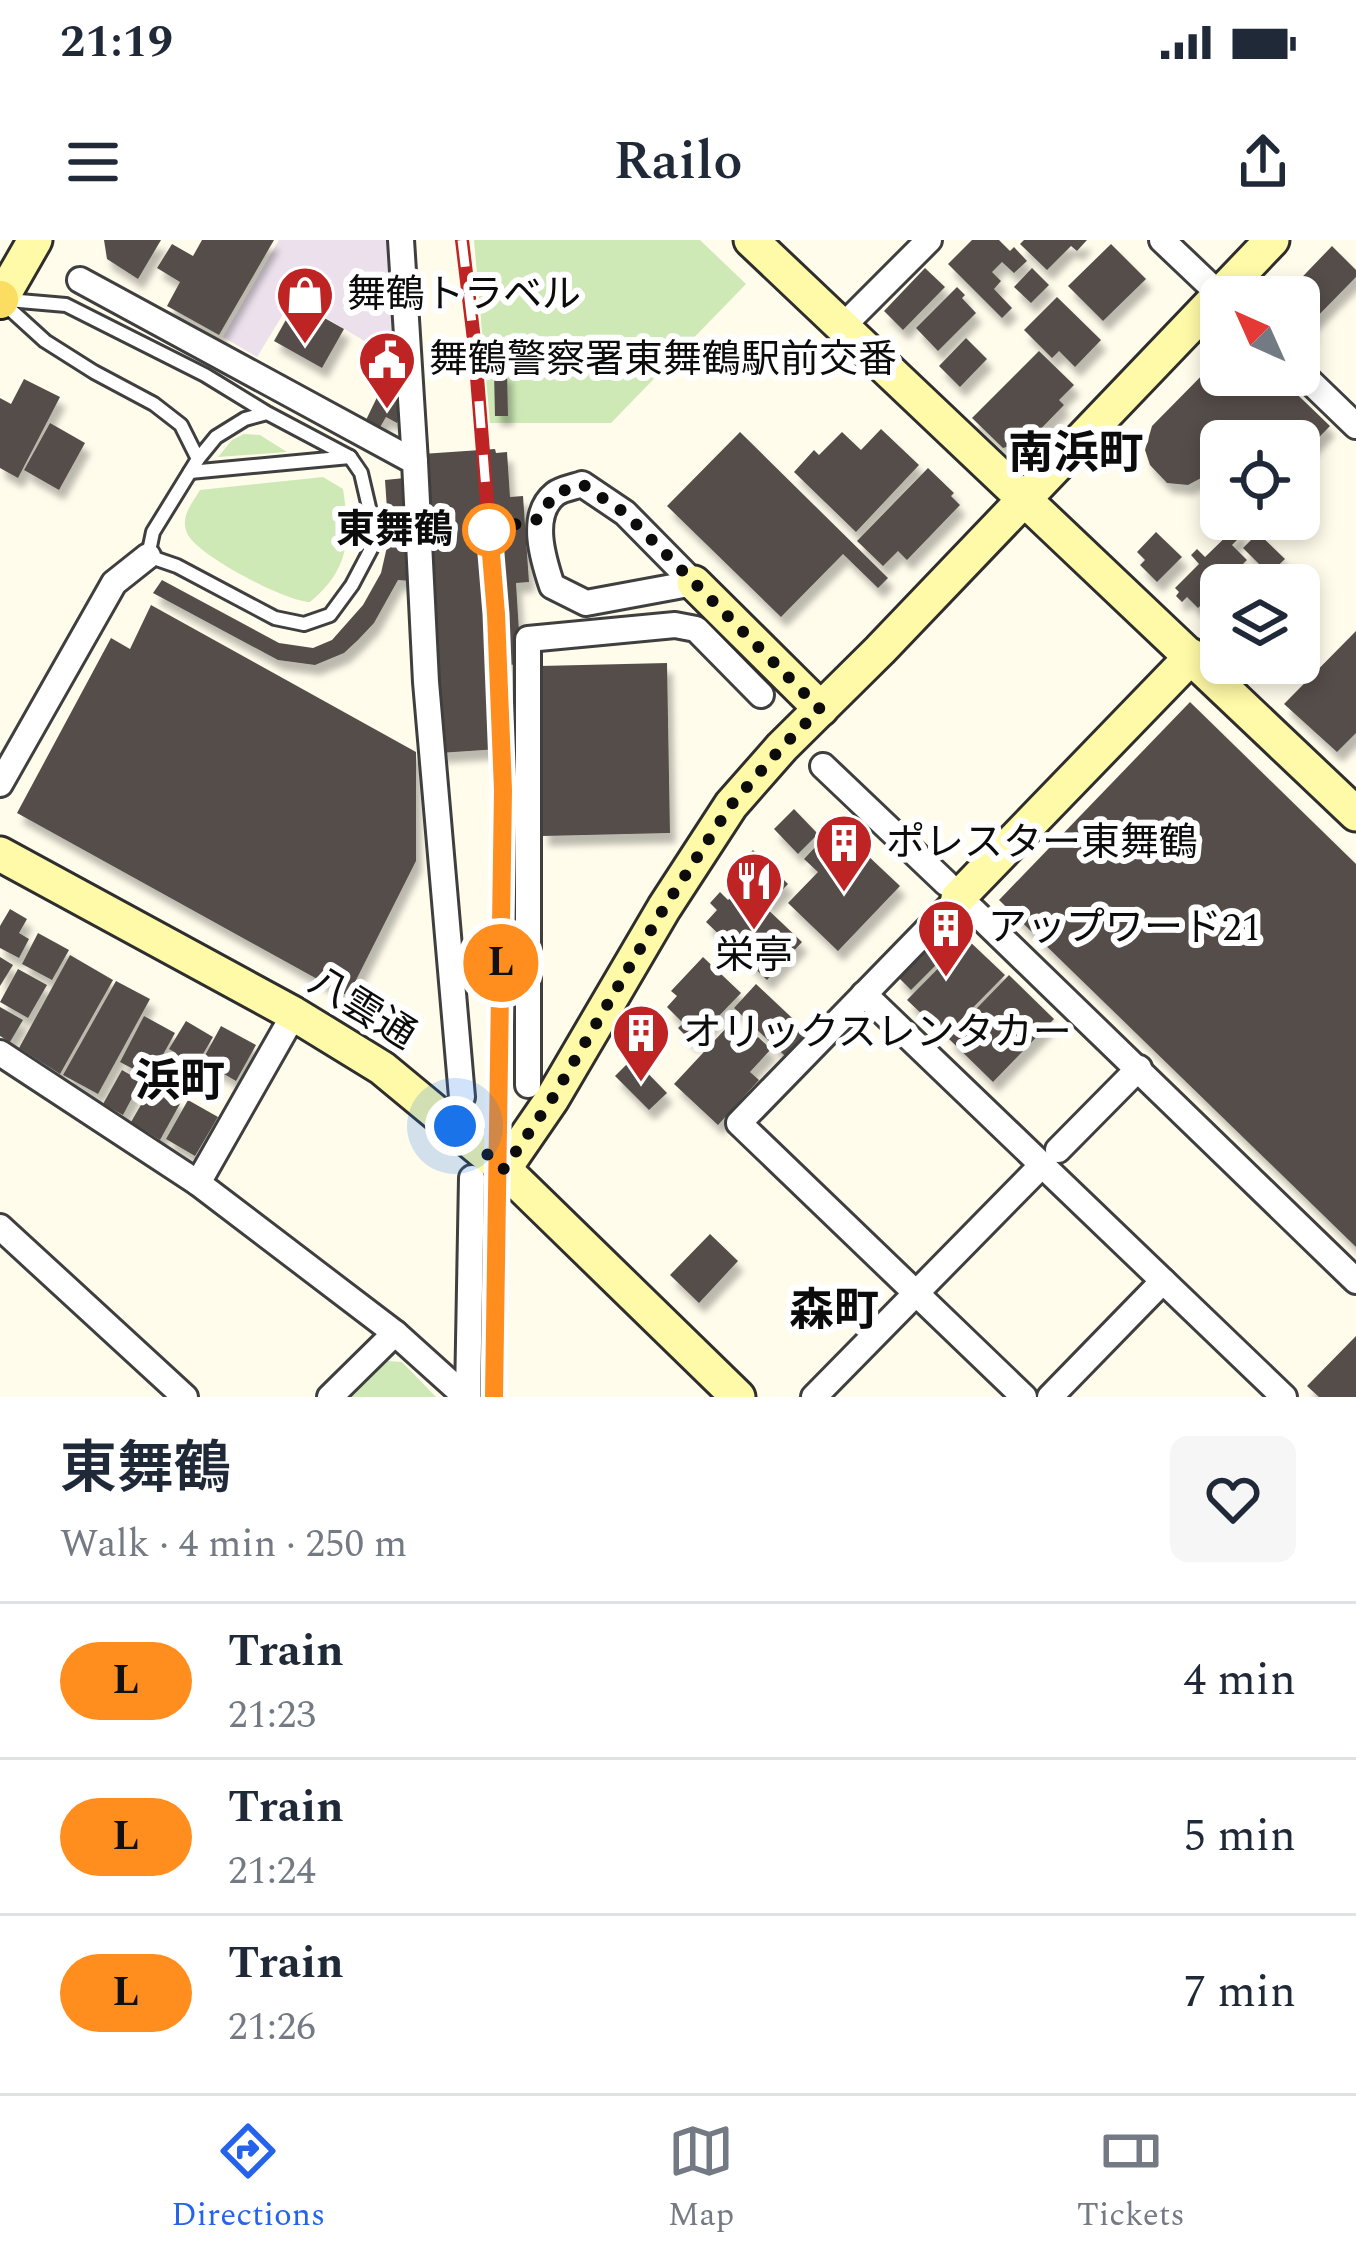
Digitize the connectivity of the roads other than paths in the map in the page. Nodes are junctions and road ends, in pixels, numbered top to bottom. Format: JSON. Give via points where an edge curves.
{"nodes":[{"id":1,"x":35,"y":240,"type":"edge"},
{"id":2,"x":401,"y":240,"type":"edge"},
{"id":3,"x":751,"y":240,"type":"edge"},
{"id":4,"x":929,"y":240,"type":"edge"},
{"id":5,"x":1162,"y":240,"type":"edge"},
{"id":6,"x":1272,"y":240,"type":"edge"},
{"id":7,"x":1200,"y":276,"type":"edge"},
{"id":8,"x":1239,"y":276,"type":"edge"},
{"id":9,"x":80,"y":280,"type":"dead end"},
{"id":10,"x":0,"y":300,"type":"edge"},
{"id":11,"x":1200,"y":317,"type":"edge"},
{"id":12,"x":842,"y":326,"type":"junction"},
{"id":13,"x":1320,"y":391,"type":"edge"},
{"id":14,"x":267,"y":413,"type":"junction"},
{"id":15,"x":1356,"y":426,"type":"edge"},
{"id":16,"x":350,"y":457,"type":"junction"},
{"id":17,"x":415,"y":462,"type":"junction"},
{"id":18,"x":194,"y":466,"type":"junction"},
{"id":19,"x":1024,"y":496,"type":"junction"},
{"id":20,"x":148,"y":556,"type":"junction"},
{"id":21,"x":694,"y":583,"type":"junction"},
{"id":22,"x":1192,"y":656,"type":"junction"},
{"id":23,"x":760,"y":694,"type":"dead end"},
{"id":24,"x":820,"y":709,"type":"junction"},
{"id":25,"x":823,"y":766,"type":"dead end"},
{"id":26,"x":0,"y":784,"type":"edge"},
{"id":27,"x":1356,"y":814,"type":"edge"},
{"id":28,"x":0,"y":854,"type":"edge"},
{"id":29,"x":959,"y":897,"type":"junction"},
{"id":30,"x":864,"y":994,"type":"junction"},
{"id":31,"x":294,"y":1014,"type":"junction"},
{"id":32,"x":0,"y":1053,"type":"edge"},
{"id":33,"x":1138,"y":1068,"type":"junction"},
{"id":34,"x":528,"y":1085,"type":"dead end"},
{"id":35,"x":461,"y":1097,"type":"dead end"},
{"id":36,"x":1050,"y":1157,"type":"junction"},
{"id":37,"x":488,"y":1173,"type":"junction"},
{"id":38,"x":198,"y":1183,"type":"junction"},
{"id":39,"x":0,"y":1227,"type":"edge"},
{"id":40,"x":1163,"y":1281,"type":"junction"},
{"id":41,"x":1356,"y":1281,"type":"edge"},
{"id":42,"x":916,"y":1294,"type":"junction"},
{"id":43,"x":395,"y":1334,"type":"junction"},
{"id":44,"x":185,"y":1397,"type":"edge"},
{"id":45,"x":330,"y":1397,"type":"edge"},
{"id":46,"x":467,"y":1397,"type":"edge"},
{"id":47,"x":738,"y":1397,"type":"edge"},
{"id":48,"x":814,"y":1397,"type":"edge"},
{"id":49,"x":1024,"y":1397,"type":"edge"},
{"id":50,"x":1050,"y":1397,"type":"edge"},
{"id":51,"x":1284,"y":1397,"type":"edge"}],
"edges":[{"from":1,"to":10,"type":"street"},
{"from":2,"to":17,"type":"street"},
{"from":3,"to":12,"type":"street"},
{"from":4,"to":12,"type":"street"},
{"from":5,"to":7,"type":"street"},
{"from":6,"to":8,"type":"street"},
{"from":9,"to":17,"type":"street"},
{"from":10,"to":14,"type":"lane","via":[[66,305]]},
{"from":10,"to":18,"type":"lane","via":[[45,340],[181,425]]},
{"from":11,"to":19,"type":"street"},
{"from":12,"to":19,"type":"street"},
{"from":13,"to":15,"type":"street"},
{"from":14,"to":16,"type":"lane"},
{"from":14,"to":18,"type":"lane","via":[[216,437]]},
{"from":16,"to":18,"type":"lane"},
{"from":16,"to":20,"type":"lane","via":[[362,473],[371,549],[330,615],[304,624],[275,618]]},
{"from":17,"to":35,"type":"street"},
{"from":18,"to":20,"type":"lane","via":[[153,532]]},
{"from":19,"to":22,"type":"street"},
{"from":19,"to":24,"type":"street"},
{"from":20,"to":26,"type":"street","via":[[114,584]]},
{"from":21,"to":21,"type":"street","via":[[586,603],[552,586],[539,519],[554,494],[582,484],[625,513]]},
{"from":21,"to":24,"type":"street"},
{"from":22,"to":27,"type":"street"},
{"from":22,"to":29,"type":"street"},
{"from":23,"to":34,"type":"street","via":[[696,629],[528,639]]},
{"from":24,"to":37,"type":"street","via":[[731,805],[552,1099]]},
{"from":25,"to":29,"type":"street"},
{"from":28,"to":31,"type":"street","name":"八雲通"},
{"from":29,"to":30,"type":"street"},
{"from":29,"to":33,"type":"street"},
{"from":30,"to":36,"type":"street"},
{"from":30,"to":42,"type":"street","via":[[739,1123]]},
{"from":31,"to":37,"type":"street","name":"八雲通","via":[[382,1068]]},
{"from":31,"to":38,"type":"street"},
{"from":32,"to":38,"type":"street"},
{"from":33,"to":36,"type":"street"},
{"from":33,"to":41,"type":"street"},
{"from":36,"to":40,"type":"street"},
{"from":36,"to":42,"type":"street"},
{"from":37,"to":46,"type":"street"},
{"from":37,"to":47,"type":"street","name":"八雲通"},
{"from":38,"to":43,"type":"street"},
{"from":39,"to":44,"type":"street"},
{"from":40,"to":50,"type":"street"},
{"from":40,"to":51,"type":"street"},
{"from":42,"to":48,"type":"street"},
{"from":42,"to":49,"type":"street"},
{"from":43,"to":45,"type":"street"},
{"from":43,"to":46,"type":"street"}]}
